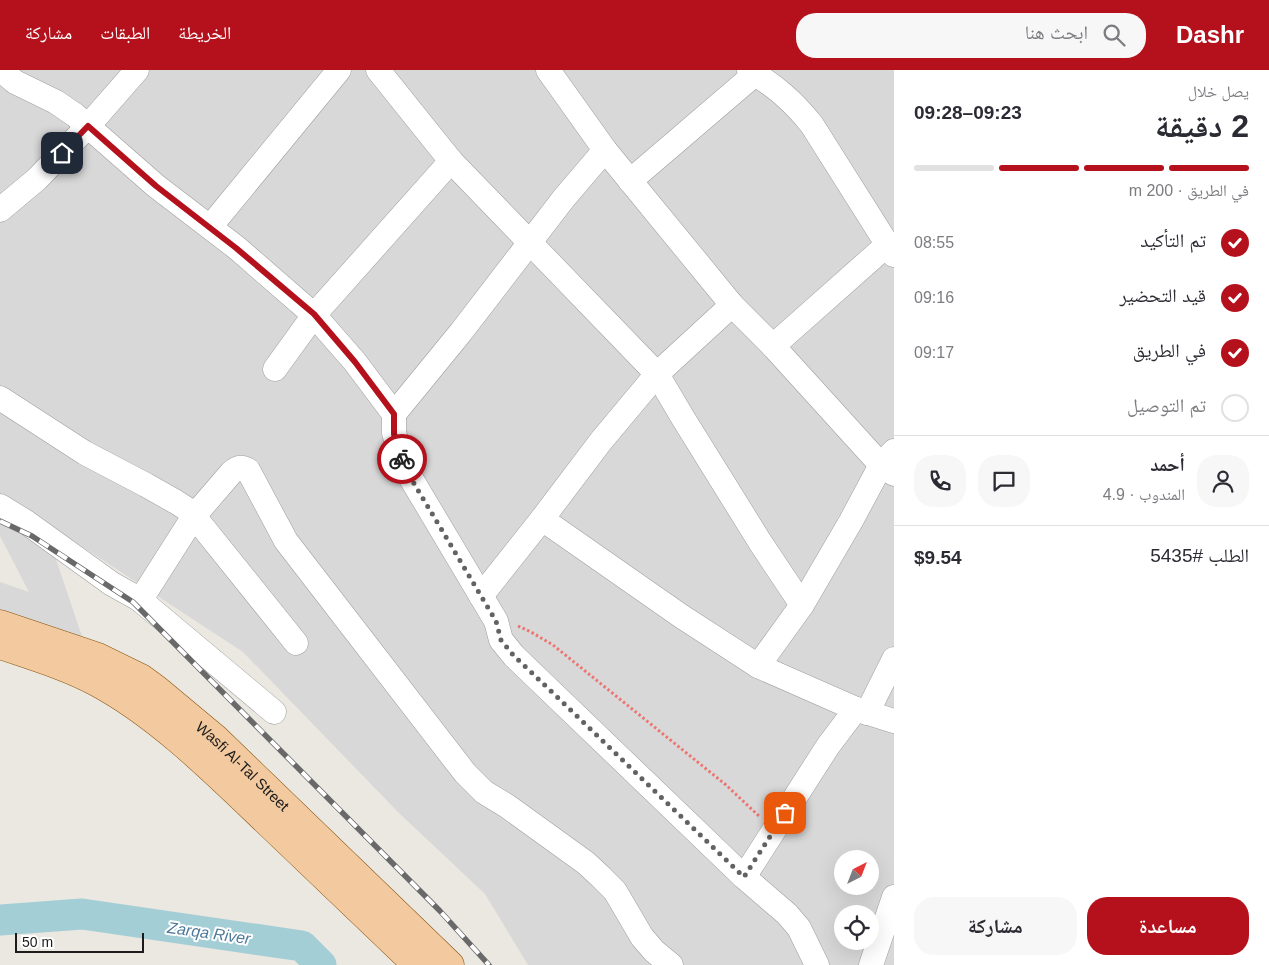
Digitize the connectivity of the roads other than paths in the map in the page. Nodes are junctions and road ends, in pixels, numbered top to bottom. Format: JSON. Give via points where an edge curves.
{"nodes":[{"id":1,"x":1,"y":70,"type":"edge"},
{"id":2,"x":137,"y":70,"type":"edge"},
{"id":3,"x":339,"y":70,"type":"edge"},
{"id":4,"x":378,"y":70,"type":"edge"},
{"id":5,"x":548,"y":70,"type":"edge"},
{"id":6,"x":752,"y":72,"type":"edge"},
{"id":7,"x":88,"y":126,"type":"junction"},
{"id":8,"x":605,"y":150,"type":"junction"},
{"id":9,"x":451,"y":161,"type":"junction"},
{"id":10,"x":630,"y":181,"type":"junction"},
{"id":11,"x":1,"y":207,"type":"edge"},
{"id":12,"x":210,"y":228,"type":"junction"},
{"id":13,"x":530,"y":243,"type":"junction"},
{"id":14,"x":891,"y":250,"type":"edge"},
{"id":15,"x":732,"y":305,"type":"junction"},
{"id":16,"x":314,"y":314,"type":"junction"},
{"id":17,"x":773,"y":346,"type":"junction"},
{"id":18,"x":275,"y":369,"type":"dead end"},
{"id":19,"x":657,"y":374,"type":"junction"},
{"id":20,"x":0,"y":398,"type":"edge"},
{"id":21,"x":394,"y":414,"type":"junction"},
{"id":22,"x":890,"y":463,"type":"edge"},
{"id":23,"x":0,"y":506,"type":"edge"},
{"id":24,"x":194,"y":516,"type":"junction"},
{"id":25,"x":542,"y":519,"type":"junction"},
{"id":26,"x":481,"y":596,"type":"junction"},
{"id":27,"x":139,"y":600,"type":"junction"},
{"id":28,"x":802,"y":605,"type":"junction"},
{"id":29,"x":0,"y":624,"type":"edge"},
{"id":30,"x":296,"y":643,"type":"dead end"},
{"id":31,"x":0,"y":645,"type":"edge"},
{"id":32,"x":894,"y":659,"type":"edge"},
{"id":33,"x":758,"y":666,"type":"junction"},
{"id":34,"x":148,"y":699,"type":"junction"},
{"id":35,"x":861,"y":711,"type":"junction"},
{"id":36,"x":274,"y":712,"type":"dead end"},
{"id":37,"x":894,"y":721,"type":"edge"},
{"id":38,"x":744,"y":877,"type":"junction"},
{"id":39,"x":894,"y":897,"type":"edge"},
{"id":40,"x":876,"y":963,"type":"edge"},
{"id":41,"x":417,"y":965,"type":"edge"},
{"id":42,"x":450,"y":965,"type":"edge"},
{"id":43,"x":671,"y":965,"type":"edge"},
{"id":44,"x":818,"y":965,"type":"edge"}],
"edges":[{"from":1,"to":7,"type":"street","via":[[15,82],[56,102]]},
{"from":2,"to":7,"type":"street"},
{"from":3,"to":12,"type":"street"},
{"from":4,"to":9,"type":"street"},
{"from":5,"to":8,"type":"street"},
{"from":6,"to":10,"type":"street"},
{"from":6,"to":14,"type":"street","via":[[785,95],[812,125]]},
{"from":7,"to":11,"type":"street","via":[[37,179]]},
{"from":7,"to":12,"type":"street"},
{"from":8,"to":10,"type":"street"},
{"from":8,"to":13,"type":"street"},
{"from":9,"to":13,"type":"street"},
{"from":9,"to":16,"type":"street"},
{"from":10,"to":15,"type":"street"},
{"from":12,"to":16,"type":"street"},
{"from":13,"to":19,"type":"street"},
{"from":13,"to":21,"type":"street"},
{"from":14,"to":17,"type":"street"},
{"from":15,"to":17,"type":"street"},
{"from":15,"to":19,"type":"street"},
{"from":16,"to":18,"type":"street"},
{"from":16,"to":21,"type":"street"},
{"from":17,"to":22,"type":"street"},
{"from":19,"to":25,"type":"street"},
{"from":19,"to":28,"type":"street"},
{"from":20,"to":24,"type":"street","via":[[85,453],[176,502]]},
{"from":21,"to":26,"type":"street","via":[[394,434],[409,475]]},
{"from":22,"to":28,"type":"street","via":[[851,521]]},
{"from":23,"to":27,"type":"street"},
{"from":24,"to":27,"type":"street"},
{"from":24,"to":30,"type":"street"},
{"from":24,"to":43,"type":"street","via":[[235,469],[248,470],[286,541],[465,773],[484,792],[586,863],[615,891],[642,937]]},
{"from":25,"to":26,"type":"street"},
{"from":25,"to":33,"type":"street"},
{"from":26,"to":38,"type":"street","via":[[496,621],[501,640],[514,656]]},
{"from":27,"to":36,"type":"street"},
{"from":28,"to":33,"type":"street"},
{"from":29,"to":34,"type":"main road","name":"Wasfi Al-Tal Street","via":[[98,657],[128,671]]},
{"from":31,"to":34,"type":"main road","name":"Wasfi Al-Tal Street"},
{"from":32,"to":35,"type":"street"},
{"from":33,"to":35,"type":"street"},
{"from":34,"to":41,"type":"main road","name":"Wasfi Al-Tal Street","via":[[163,727],[228,784]]},
{"from":34,"to":42,"type":"main road","name":"Wasfi Al-Tal Street","via":[[216,739]]},
{"from":35,"to":37,"type":"street"},
{"from":35,"to":38,"type":"street","via":[[828,746]]},
{"from":38,"to":44,"type":"street","via":[[794,921]]},
{"from":39,"to":40,"type":"street"}]}
